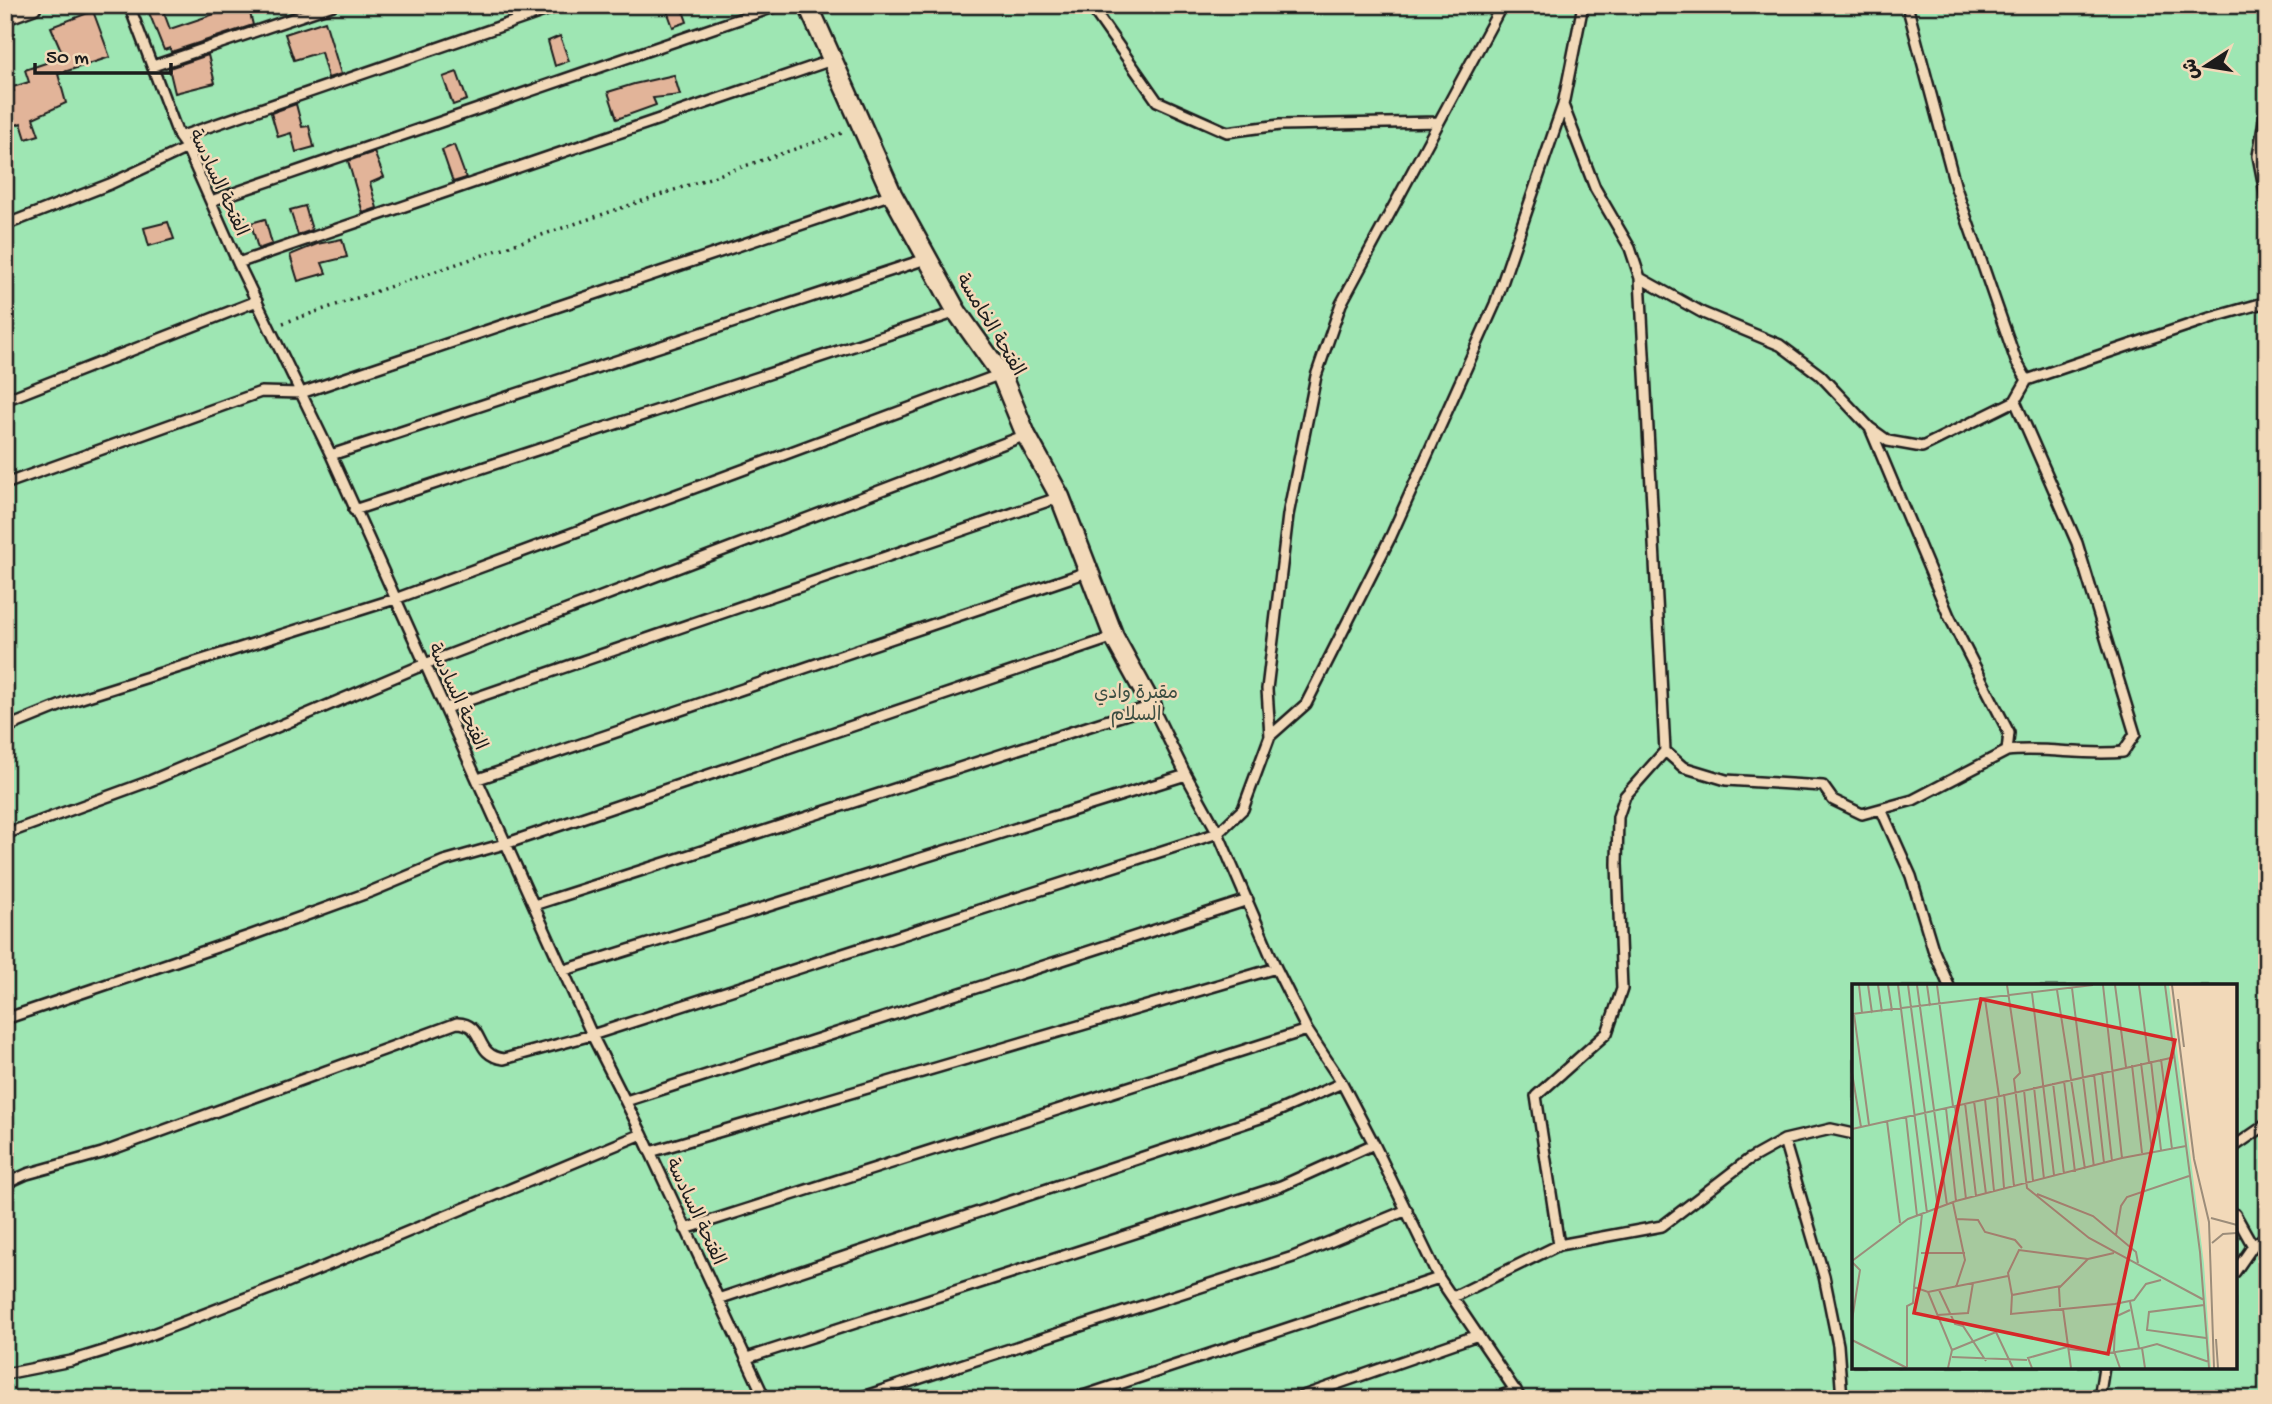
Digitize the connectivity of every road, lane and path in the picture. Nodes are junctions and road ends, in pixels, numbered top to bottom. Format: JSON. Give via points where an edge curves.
{"nodes":[{"id":1,"x":32,"y":5,"type":"edge"},
{"id":2,"x":130,"y":5,"type":"edge"},
{"id":3,"x":333,"y":5,"type":"edge"},
{"id":4,"x":562,"y":5,"type":"edge"},
{"id":5,"x":780,"y":5,"type":"edge"},
{"id":6,"x":808,"y":5,"type":"edge"},
{"id":7,"x":1090,"y":5,"type":"edge"},
{"id":8,"x":1502,"y":5,"type":"edge"},
{"id":9,"x":1583,"y":5,"type":"edge"},
{"id":10,"x":1907,"y":5,"type":"edge"},
{"id":11,"x":2264,"y":5,"type":"edge"},
{"id":12,"x":5,"y":15,"type":"edge"},
{"id":13,"x":2267,"y":19,"type":"edge"},
{"id":14,"x":832,"y":60,"type":"junction"},
{"id":15,"x":153,"y":66,"type":"junction"},
{"id":16,"x":1563,"y":104,"type":"junction"},
{"id":17,"x":2267,"y":104,"type":"edge"},
{"id":18,"x":1439,"y":122,"type":"junction"},
{"id":19,"x":862,"y":126,"type":"junction"},
{"id":20,"x":178,"y":136,"type":"junction"},
{"id":21,"x":187,"y":148,"type":"junction"},
{"id":22,"x":892,"y":194,"type":"junction"},
{"id":23,"x":211,"y":201,"type":"junction"},
{"id":24,"x":2267,"y":203,"type":"edge"},
{"id":25,"x":5,"y":225,"type":"edge"},
{"id":26,"x":929,"y":258,"type":"junction"},
{"id":27,"x":238,"y":263,"type":"junction"},
{"id":28,"x":1640,"y":278,"type":"junction"},
{"id":29,"x":257,"y":301,"type":"junction"},
{"id":30,"x":2267,"y":302,"type":"edge"},
{"id":31,"x":957,"y":312,"type":"junction"},
{"id":32,"x":271,"y":328,"type":"junction"},
{"id":33,"x":1001,"y":374,"type":"junction"},
{"id":34,"x":2026,"y":380,"type":"junction"},
{"id":35,"x":301,"y":393,"type":"junction"},
{"id":36,"x":5,"y":400,"type":"edge"},
{"id":37,"x":2015,"y":401,"type":"junction"},
{"id":38,"x":1870,"y":428,"type":"junction"},
{"id":39,"x":1026,"y":435,"type":"junction"},
{"id":40,"x":331,"y":455,"type":"junction"},
{"id":41,"x":5,"y":484,"type":"edge"},
{"id":42,"x":1060,"y":497,"type":"junction"},
{"id":43,"x":354,"y":510,"type":"junction"},
{"id":44,"x":1087,"y":572,"type":"junction"},
{"id":45,"x":395,"y":598,"type":"junction"},
{"id":46,"x":1114,"y":638,"type":"junction"},
{"id":47,"x":425,"y":664,"type":"junction"},
{"id":48,"x":1152,"y":706,"type":"junction"},
{"id":49,"x":446,"y":708,"type":"junction"},
{"id":50,"x":5,"y":728,"type":"edge"},
{"id":51,"x":1269,"y":736,"type":"junction"},
{"id":52,"x":1665,"y":751,"type":"junction"},
{"id":53,"x":2007,"y":751,"type":"junction"},
{"id":54,"x":1186,"y":775,"type":"junction"},
{"id":55,"x":478,"y":779,"type":"junction"},
{"id":56,"x":1881,"y":809,"type":"junction"},
{"id":57,"x":1219,"y":833,"type":"junction"},
{"id":58,"x":5,"y":834,"type":"edge"},
{"id":59,"x":508,"y":843,"type":"junction"},
{"id":60,"x":1248,"y":900,"type":"junction"},
{"id":61,"x":534,"y":905,"type":"junction"},
{"id":62,"x":1276,"y":968,"type":"junction"},
{"id":63,"x":565,"y":970,"type":"junction"},
{"id":64,"x":1949,"y":984,"type":"edge"},
{"id":65,"x":5,"y":1019,"type":"edge"},
{"id":66,"x":1307,"y":1030,"type":"junction"},
{"id":67,"x":592,"y":1035,"type":"junction"},
{"id":68,"x":1342,"y":1083,"type":"junction"},
{"id":69,"x":626,"y":1101,"type":"junction"},
{"id":70,"x":2267,"y":1124,"type":"edge"},
{"id":71,"x":642,"y":1134,"type":"junction"},
{"id":72,"x":1852,"y":1134,"type":"edge"},
{"id":73,"x":1784,"y":1140,"type":"junction"},
{"id":74,"x":1374,"y":1144,"type":"junction"},
{"id":75,"x":2237,"y":1145,"type":"edge"},
{"id":76,"x":650,"y":1152,"type":"junction"},
{"id":77,"x":5,"y":1184,"type":"edge"},
{"id":78,"x":1407,"y":1210,"type":"junction"},
{"id":79,"x":2237,"y":1218,"type":"edge"},
{"id":80,"x":685,"y":1229,"type":"junction"},
{"id":81,"x":2267,"y":1235,"type":"edge"},
{"id":82,"x":1559,"y":1245,"type":"junction"},
{"id":83,"x":2253,"y":1246,"type":"junction"},
{"id":84,"x":2237,"y":1269,"type":"edge"},
{"id":85,"x":1439,"y":1278,"type":"junction"},
{"id":86,"x":1453,"y":1297,"type":"junction"},
{"id":87,"x":718,"y":1299,"type":"junction"},
{"id":88,"x":1478,"y":1335,"type":"junction"},
{"id":89,"x":747,"y":1358,"type":"junction"},
{"id":90,"x":2104,"y":1369,"type":"edge"},
{"id":91,"x":5,"y":1374,"type":"edge"},
{"id":92,"x":1519,"y":1395,"type":"edge"},
{"id":93,"x":765,"y":1399,"type":"edge"},
{"id":94,"x":856,"y":1399,"type":"edge"},
{"id":95,"x":1074,"y":1399,"type":"edge"},
{"id":96,"x":1294,"y":1399,"type":"edge"},
{"id":97,"x":1493,"y":1399,"type":"edge"},
{"id":98,"x":1842,"y":1399,"type":"edge"},
{"id":99,"x":2099,"y":1399,"type":"edge"}],
"edges":[{"from":1,"to":12,"type":"street"},
{"from":2,"to":15,"type":"lane","name":"الفتحة السادسة"},
{"from":3,"to":15,"type":"lane"},
{"from":4,"to":20,"type":"lane"},
{"from":5,"to":23,"type":"lane"},
{"from":6,"to":14,"type":"street","name":"الفتحة الخامسة"},
{"from":7,"to":18,"type":"lane","via":[[1157,101],[1227,132],[1280,125]]},
{"from":8,"to":18,"type":"lane"},
{"from":9,"to":16,"type":"lane"},
{"from":10,"to":34,"type":"lane","via":[[1956,188]]},
{"from":11,"to":13,"type":"lane"},
{"from":14,"to":19,"type":"street","name":"الفتحة الخامسة"},
{"from":14,"to":27,"type":"lane"},
{"from":15,"to":20,"type":"lane","name":"الفتحة السادسة"},
{"from":16,"to":28,"type":"lane","via":[[1595,188],[1630,248]]},
{"from":16,"to":51,"type":"lane","via":[[1495,304],[1391,536],[1306,704]]},
{"from":17,"to":24,"type":"lane","via":[[2258,156]]},
{"from":18,"to":51,"type":"lane","via":[[1341,304],[1316,376],[1287,515],[1267,689]]},
{"from":19,"to":22,"type":"street","name":"الفتحة الخامسة"},
{"from":19,"to":32,"type":"path"},
{"from":20,"to":21,"type":"lane","name":"الفتحة السادسة"},
{"from":21,"to":23,"type":"lane","name":"الفتحة السادسة"},
{"from":21,"to":25,"type":"lane"},
{"from":22,"to":26,"type":"street","name":"الفتحة الخامسة"},
{"from":22,"to":35,"type":"lane"},
{"from":23,"to":27,"type":"lane","name":"الفتحة السادسة"},
{"from":26,"to":31,"type":"street","name":"الفتحة الخامسة"},
{"from":26,"to":40,"type":"lane"},
{"from":27,"to":29,"type":"lane","name":"الفتحة السادسة"},
{"from":28,"to":38,"type":"lane","via":[[1703,313],[1780,345],[1820,375]]},
{"from":28,"to":52,"type":"lane"},
{"from":29,"to":32,"type":"lane","name":"الفتحة السادسة"},
{"from":29,"to":36,"type":"lane"},
{"from":30,"to":34,"type":"lane"},
{"from":31,"to":33,"type":"street","name":"الفتحة الخامسة"},
{"from":31,"to":43,"type":"lane"},
{"from":32,"to":35,"type":"lane","name":"الفتحة السادسة"},
{"from":33,"to":39,"type":"street","name":"الفتحة الخامسة"},
{"from":33,"to":45,"type":"lane"},
{"from":34,"to":37,"type":"lane"},
{"from":35,"to":40,"type":"lane","name":"الفتحة السادسة"},
{"from":35,"to":41,"type":"lane","via":[[261,393]]},
{"from":37,"to":38,"type":"lane","via":[[1922,447],[1888,441]]},
{"from":37,"to":53,"type":"lane","via":[[2077,543],[2135,734],[2123,751],[2102,754]]},
{"from":38,"to":53,"type":"lane","via":[[1949,616],[2009,733]]},
{"from":39,"to":42,"type":"street","name":"الفتحة الخامسة"},
{"from":39,"to":47,"type":"lane"},
{"from":40,"to":43,"type":"lane","name":"الفتحة السادسة"},
{"from":42,"to":44,"type":"street","name":"الفتحة الخامسة"},
{"from":42,"to":49,"type":"lane"},
{"from":43,"to":45,"type":"lane","name":"الفتحة السادسة"},
{"from":44,"to":46,"type":"street","name":"الفتحة الخامسة"},
{"from":44,"to":55,"type":"lane"},
{"from":45,"to":47,"type":"lane","name":"الفتحة السادسة"},
{"from":45,"to":50,"type":"lane","via":[[69,702]]},
{"from":46,"to":48,"type":"street","name":"الفتحة الخامسة"},
{"from":46,"to":59,"type":"lane"},
{"from":47,"to":49,"type":"lane","name":"الفتحة السادسة"},
{"from":47,"to":58,"type":"lane","via":[[150,781]]},
{"from":48,"to":54,"type":"lane"},
{"from":48,"to":61,"type":"lane"},
{"from":49,"to":55,"type":"lane","name":"الفتحة السادسة"},
{"from":51,"to":57,"type":"lane","via":[[1243,809]]},
{"from":52,"to":56,"type":"lane","via":[[1683,767],[1726,780],[1823,786],[1833,800],[1862,814]]},
{"from":52,"to":82,"type":"lane","via":[[1625,796],[1618,817],[1622,989],[1607,1033],[1536,1096]]},
{"from":53,"to":56,"type":"lane","via":[[1913,800]]},
{"from":54,"to":57,"type":"lane"},
{"from":54,"to":63,"type":"lane"},
{"from":55,"to":59,"type":"lane","name":"الفتحة السادسة"},
{"from":56,"to":64,"type":"lane","via":[[1911,876],[1933,949]]},
{"from":57,"to":60,"type":"lane"},
{"from":57,"to":67,"type":"lane"},
{"from":59,"to":61,"type":"lane","name":"الفتحة السادسة"},
{"from":59,"to":65,"type":"lane","via":[[444,861],[249,936]]},
{"from":60,"to":62,"type":"lane"},
{"from":60,"to":69,"type":"lane"},
{"from":61,"to":63,"type":"lane","name":"الفتحة السادسة"},
{"from":62,"to":66,"type":"lane"},
{"from":62,"to":76,"type":"lane"},
{"from":63,"to":67,"type":"lane","name":"الفتحة السادسة"},
{"from":66,"to":68,"type":"lane"},
{"from":66,"to":80,"type":"lane"},
{"from":67,"to":69,"type":"lane","name":"الفتحة السادسة"},
{"from":67,"to":77,"type":"lane","via":[[504,1059],[493,1058],[473,1028],[457,1023]]},
{"from":68,"to":74,"type":"lane"},
{"from":68,"to":87,"type":"lane","via":[[1269,1115]]},
{"from":69,"to":71,"type":"lane","name":"الفتحة السادسة"},
{"from":70,"to":75,"type":"lane"},
{"from":71,"to":76,"type":"lane","name":"الفتحة السادسة"},
{"from":71,"to":91,"type":"lane","via":[[285,1283],[128,1343],[71,1361]]},
{"from":72,"to":73,"type":"lane","via":[[1831,1129]]},
{"from":73,"to":82,"type":"lane","via":[[1748,1160],[1662,1226]]},
{"from":73,"to":98,"type":"lane","via":[[1824,1276],[1838,1345]]},
{"from":74,"to":78,"type":"lane"},
{"from":74,"to":89,"type":"lane","via":[[1281,1186]]},
{"from":76,"to":80,"type":"lane","name":"الفتحة السادسة"},
{"from":78,"to":85,"type":"lane"},
{"from":78,"to":94,"type":"lane","via":[[1293,1257]]},
{"from":79,"to":83,"type":"lane"},
{"from":80,"to":87,"type":"lane","name":"الفتحة السادسة"},
{"from":81,"to":83,"type":"lane"},
{"from":82,"to":86,"type":"lane"},
{"from":83,"to":84,"type":"lane"},
{"from":85,"to":86,"type":"lane"},
{"from":85,"to":95,"type":"lane"},
{"from":86,"to":88,"type":"lane"},
{"from":87,"to":89,"type":"lane","name":"الفتحة السادسة"},
{"from":88,"to":92,"type":"lane"},
{"from":88,"to":96,"type":"lane"},
{"from":89,"to":93,"type":"lane","name":"الفتحة السادسة"},
{"from":90,"to":99,"type":"lane"},
{"from":92,"to":97,"type":"lane"}]}
